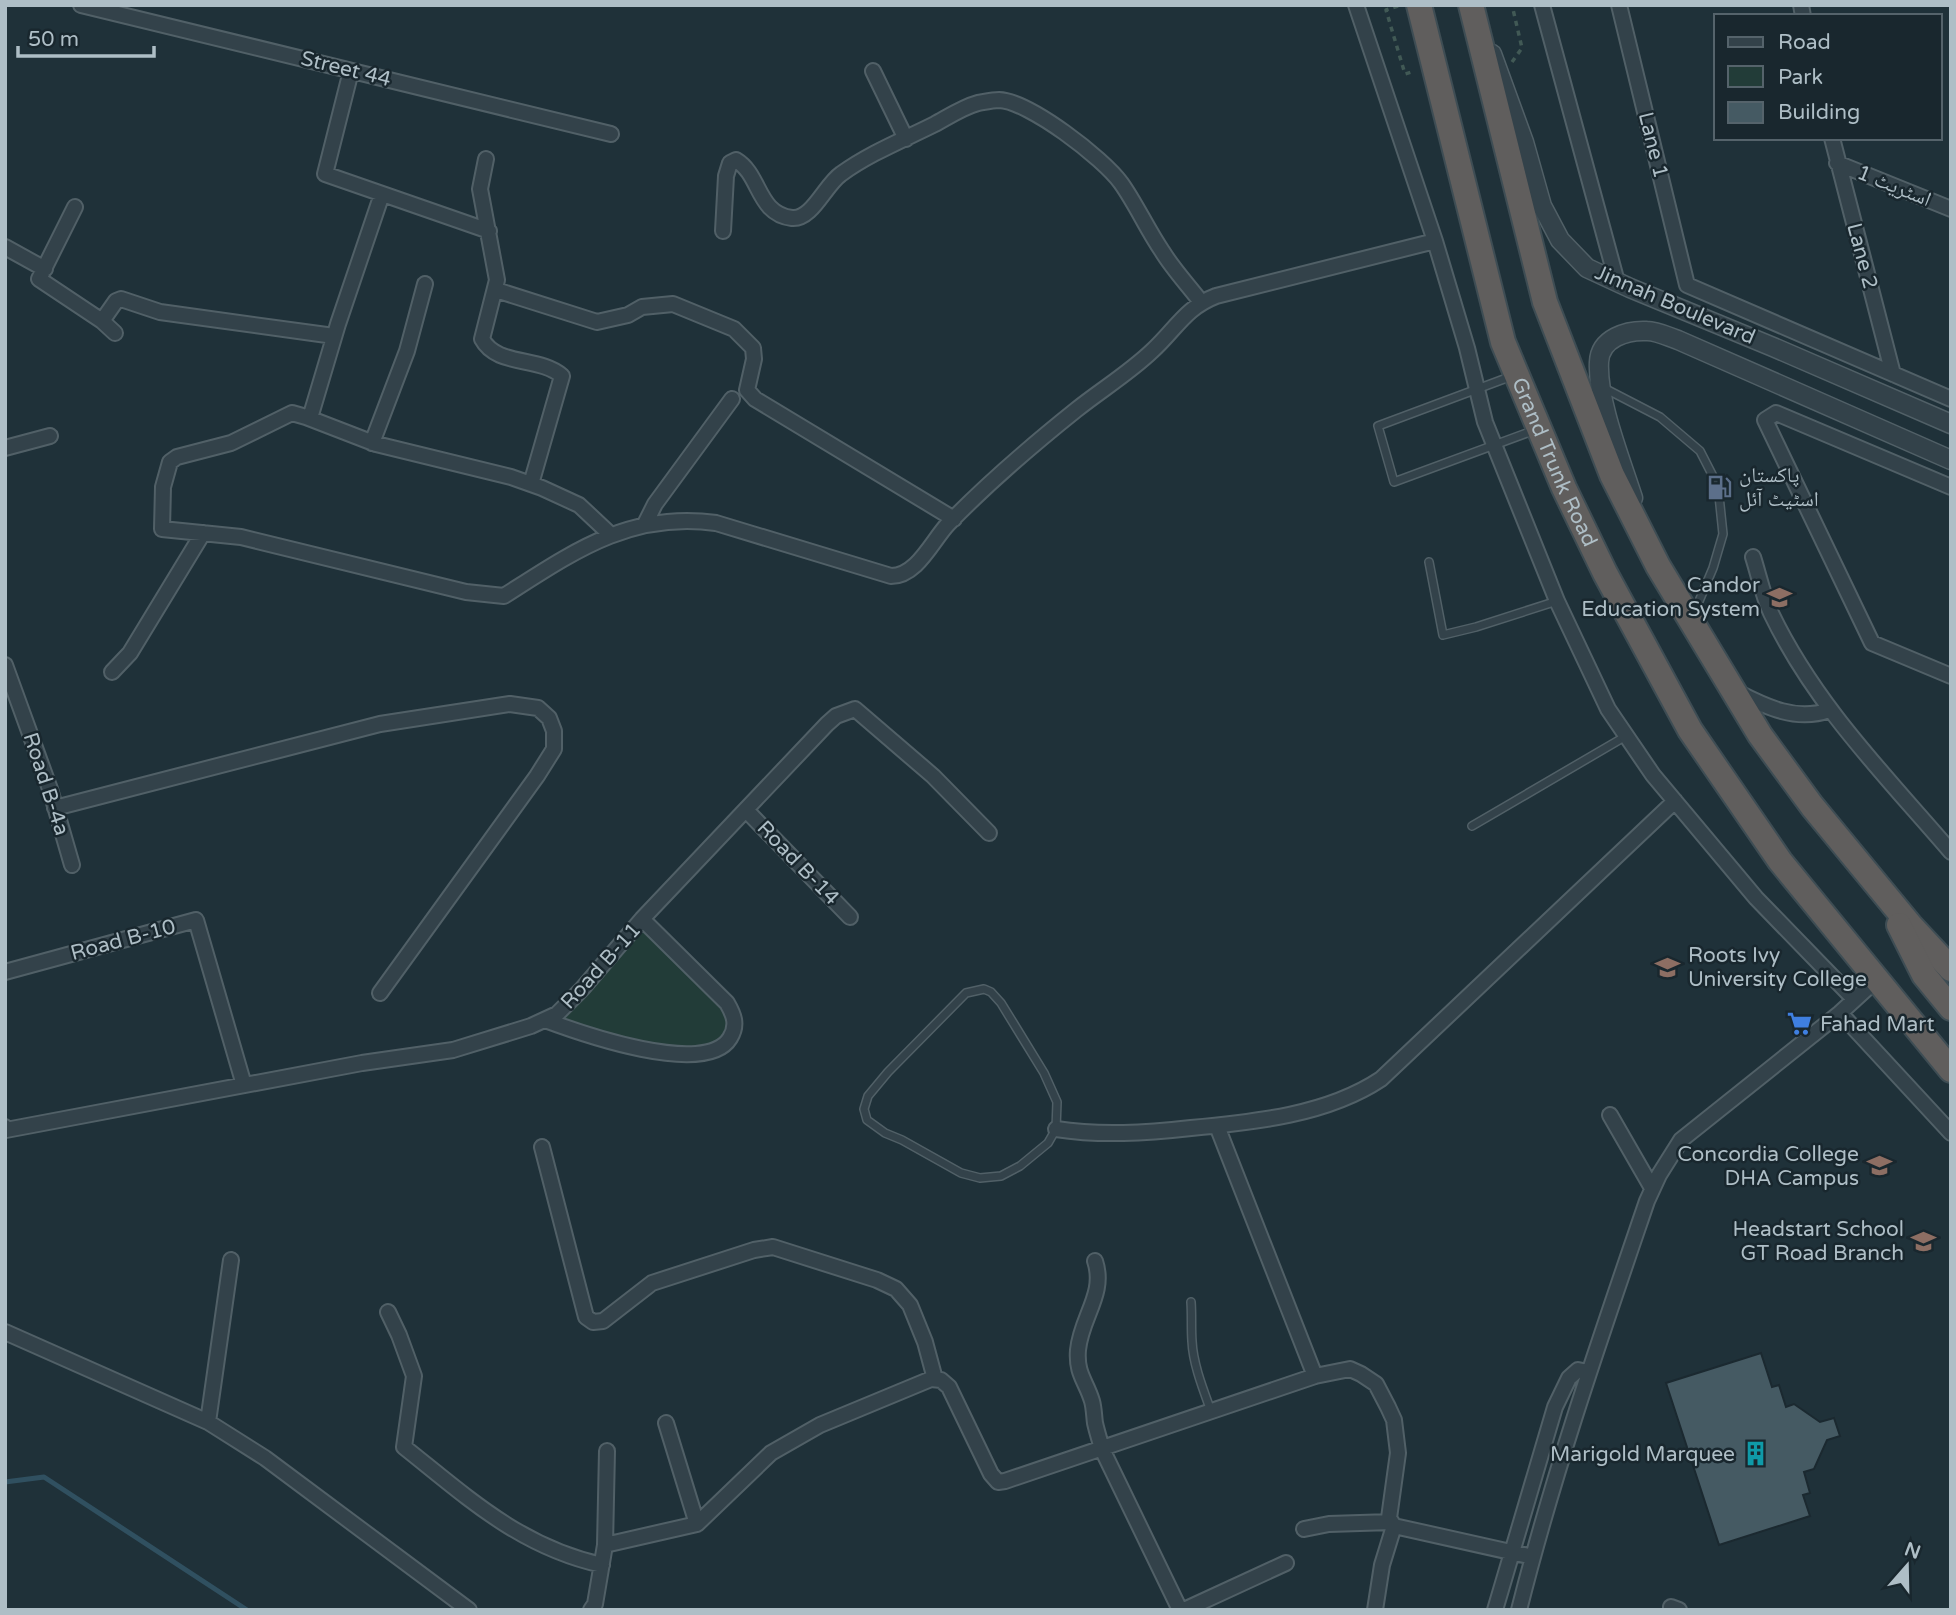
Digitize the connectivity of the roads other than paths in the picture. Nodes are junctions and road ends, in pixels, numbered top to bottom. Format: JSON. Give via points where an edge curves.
{"nodes":[{"id":1,"x":81,"y":5,"type":"edge"},
{"id":2,"x":1356,"y":5,"type":"edge"},
{"id":3,"x":1419,"y":5,"type":"edge"},
{"id":4,"x":1471,"y":5,"type":"edge"},
{"id":5,"x":1542,"y":5,"type":"edge"},
{"id":6,"x":1619,"y":5,"type":"edge"},
{"id":7,"x":351,"y":71,"type":"junction"},
{"id":8,"x":873,"y":71,"type":"dead end"},
{"id":9,"x":611,"y":134,"type":"dead end"},
{"id":10,"x":906,"y":139,"type":"junction"},
{"id":11,"x":1832,"y":140,"type":"edge"},
{"id":12,"x":486,"y":159,"type":"dead end"},
{"id":13,"x":1837,"y":163,"type":"junction"},
{"id":14,"x":383,"y":194,"type":"junction"},
{"id":15,"x":75,"y":206,"type":"dead end"},
{"id":16,"x":1951,"y":209,"type":"edge"},
{"id":17,"x":723,"y":230,"type":"dead end"},
{"id":18,"x":489,"y":231,"type":"junction"},
{"id":19,"x":1435,"y":241,"type":"junction"},
{"id":20,"x":5,"y":247,"type":"edge"},
{"id":21,"x":45,"y":269,"type":"junction"},
{"id":22,"x":1617,"y":282,"type":"junction"},
{"id":23,"x":425,"y":284,"type":"dead end"},
{"id":24,"x":496,"y":290,"type":"junction"},
{"id":25,"x":1201,"y":302,"type":"junction"},
{"id":26,"x":102,"y":321,"type":"junction"},
{"id":27,"x":115,"y":333,"type":"dead end"},
{"id":28,"x":334,"y":336,"type":"junction"},
{"id":29,"x":1773,"y":347,"type":"junction"},
{"id":30,"x":1516,"y":374,"type":"junction"},
{"id":31,"x":1893,"y":374,"type":"junction"},
{"id":32,"x":1778,"y":383,"type":"junction"},
{"id":33,"x":1602,"y":387,"type":"junction"},
{"id":34,"x":1477,"y":390,"type":"junction"},
{"id":35,"x":732,"y":399,"type":"dead end"},
{"id":36,"x":1951,"y":399,"type":"edge"},
{"id":37,"x":310,"y":418,"type":"junction"},
{"id":38,"x":1951,"y":424,"type":"edge"},
{"id":39,"x":1539,"y":429,"type":"junction"},
{"id":40,"x":50,"y":436,"type":"dead end"},
{"id":41,"x":372,"y":443,"type":"junction"},
{"id":42,"x":1494,"y":446,"type":"junction"},
{"id":43,"x":5,"y":448,"type":"edge"},
{"id":44,"x":1951,"y":460,"type":"edge"},
{"id":45,"x":531,"y":484,"type":"junction"},
{"id":46,"x":1951,"y":487,"type":"edge"},
{"id":47,"x":954,"y":519,"type":"junction"},
{"id":48,"x":645,"y":524,"type":"junction"},
{"id":49,"x":203,"y":533,"type":"junction"},
{"id":50,"x":611,"y":535,"type":"junction"},
{"id":51,"x":1753,"y":557,"type":"dead end"},
{"id":52,"x":1429,"y":562,"type":"dead end"},
{"id":53,"x":1658,"y":566,"type":"junction"},
{"id":54,"x":1557,"y":601,"type":"junction"},
{"id":55,"x":1690,"y":621,"type":"junction"},
{"id":56,"x":5,"y":665,"type":"edge"},
{"id":57,"x":112,"y":672,"type":"dead end"},
{"id":58,"x":1951,"y":676,"type":"edge"},
{"id":59,"x":1730,"y":688,"type":"junction"},
{"id":60,"x":1829,"y":710,"type":"junction"},
{"id":61,"x":1627,"y":736,"type":"junction"},
{"id":62,"x":1675,"y":801,"type":"junction"},
{"id":63,"x":55,"y":808,"type":"junction"},
{"id":64,"x":746,"y":810,"type":"junction"},
{"id":65,"x":1472,"y":826,"type":"dead end"},
{"id":66,"x":989,"y":832,"type":"dead end"},
{"id":67,"x":1951,"y":852,"type":"edge"},
{"id":68,"x":72,"y":865,"type":"dead end"},
{"id":69,"x":1881,"y":890,"type":"junction"},
{"id":70,"x":850,"y":917,"type":"dead end"},
{"id":71,"x":642,"y":919,"type":"junction"},
{"id":72,"x":1951,"y":969,"type":"edge"},
{"id":73,"x":5,"y":972,"type":"edge"},
{"id":74,"x":1877,"y":981,"type":"junction"},
{"id":75,"x":380,"y":993,"type":"dead end"},
{"id":76,"x":1854,"y":999,"type":"junction"},
{"id":77,"x":1951,"y":1008,"type":"edge"},
{"id":78,"x":1840,"y":1013,"type":"junction"},
{"id":79,"x":545,"y":1020,"type":"junction"},
{"id":80,"x":1951,"y":1052,"type":"edge"},
{"id":81,"x":1951,"y":1070,"type":"edge"},
{"id":82,"x":244,"y":1085,"type":"junction"},
{"id":83,"x":1610,"y":1115,"type":"dead end"},
{"id":84,"x":1217,"y":1126,"type":"junction"},
{"id":85,"x":1056,"y":1129,"type":"junction"},
{"id":86,"x":6,"y":1131,"type":"edge"},
{"id":87,"x":1951,"y":1133,"type":"edge"},
{"id":88,"x":542,"y":1147,"type":"dead end"},
{"id":89,"x":1652,"y":1188,"type":"junction"},
{"id":90,"x":231,"y":1260,"type":"dead end"},
{"id":91,"x":1095,"y":1261,"type":"dead end"},
{"id":92,"x":1191,"y":1302,"type":"dead end"},
{"id":93,"x":388,"y":1312,"type":"dead end"},
{"id":94,"x":5,"y":1332,"type":"edge"},
{"id":95,"x":1588,"y":1372,"type":"junction"},
{"id":96,"x":1315,"y":1376,"type":"junction"},
{"id":97,"x":935,"y":1379,"type":"junction"},
{"id":98,"x":1211,"y":1411,"type":"junction"},
{"id":99,"x":208,"y":1422,"type":"junction"},
{"id":100,"x":666,"y":1423,"type":"dead end"},
{"id":101,"x":1102,"y":1449,"type":"junction"},
{"id":102,"x":607,"y":1451,"type":"dead end"},
{"id":103,"x":697,"y":1524,"type":"junction"},
{"id":104,"x":1392,"y":1524,"type":"junction"},
{"id":105,"x":1304,"y":1528,"type":"dead end"},
{"id":106,"x":605,"y":1545,"type":"junction"},
{"id":107,"x":1511,"y":1552,"type":"junction"},
{"id":108,"x":1532,"y":1557,"type":"junction"},
{"id":109,"x":1286,"y":1563,"type":"dead end"},
{"id":110,"x":602,"y":1564,"type":"junction"},
{"id":111,"x":469,"y":1610,"type":"edge"},
{"id":112,"x":591,"y":1610,"type":"edge"},
{"id":113,"x":1182,"y":1610,"type":"edge"},
{"id":114,"x":1375,"y":1610,"type":"edge"},
{"id":115,"x":1495,"y":1610,"type":"edge"},
{"id":116,"x":1519,"y":1610,"type":"edge"}],
"edges":[{"from":1,"to":7,"type":"street","name":"Street 44"},
{"from":2,"to":19,"type":"street"},
{"from":3,"to":30,"type":"highway","name":"Grand Trunk Road","via":[[1503,342]]},
{"from":4,"to":22,"type":"street","name":"Jinnah Boulevard","via":[[1502,76],[1542,206],[1560,240],[1587,268]]},
{"from":4,"to":53,"type":"highway","via":[[1545,302],[1612,475]]},
{"from":5,"to":22,"type":"street"},
{"from":6,"to":31,"type":"street","name":"Lane 1","via":[[1687,285]]},
{"from":7,"to":9,"type":"street","name":"Street 44"},
{"from":7,"to":14,"type":"street","via":[[325,174]]},
{"from":8,"to":10,"type":"street"},
{"from":10,"to":17,"type":"street","via":[[832,181],[802,218],[770,209],[736,160],[726,176]]},
{"from":10,"to":25,"type":"street","via":[[976,103],[1000,100],[1042,119],[1101,160]]},
{"from":11,"to":13,"type":"street","name":"Lane 2"},
{"from":12,"to":18,"type":"street","via":[[480,189]]},
{"from":13,"to":16,"type":"street","name":"اسٹریٹ 1"},
{"from":13,"to":31,"type":"street","name":"Lane 2"},
{"from":14,"to":18,"type":"street"},
{"from":14,"to":28,"type":"street"},
{"from":15,"to":21,"type":"street"},
{"from":18,"to":24,"type":"street"},
{"from":19,"to":25,"type":"street"},
{"from":19,"to":34,"type":"street"},
{"from":20,"to":21,"type":"street"},
{"from":21,"to":26,"type":"street","via":[[39,279],[45,285]]},
{"from":22,"to":29,"type":"street","name":"Jinnah Boulevard"},
{"from":23,"to":41,"type":"street","via":[[410,344]]},
{"from":24,"to":45,"type":"street","via":[[484,344],[491,352],[562,376]]},
{"from":24,"to":47,"type":"street","via":[[597,322],[642,307],[673,304],[734,329],[753,348],[747,390],[755,399]]},
{"from":25,"to":47,"type":"street","via":[[1152,351],[1014,460]]},
{"from":26,"to":27,"type":"street"},
{"from":26,"to":28,"type":"street","via":[[121,299],[160,312]]},
{"from":28,"to":37,"type":"street"},
{"from":29,"to":32,"type":"street"},
{"from":29,"to":38,"type":"street","name":"Jinnah Boulevard"},
{"from":30,"to":34,"type":"lane"},
{"from":30,"to":39,"type":"highway","name":"Grand Trunk Road"},
{"from":31,"to":36,"type":"street"},
{"from":32,"to":33,"type":"street","name":"Jinnah Boulevard","via":[[1648,331],[1615,335],[1606,345],[1599,360]]},
{"from":32,"to":44,"type":"street","name":"Jinnah Boulevard"},
{"from":33,"to":53,"type":"street","name":"Jinnah Boulevard","via":[[1635,506]]},
{"from":33,"to":55,"type":"lane","via":[[1660,417],[1700,451],[1718,486],[1723,534]]},
{"from":34,"to":42,"type":"street"},
{"from":34,"to":42,"type":"lane","via":[[1378,426],[1394,482]]},
{"from":35,"to":48,"type":"street","via":[[654,504]]},
{"from":37,"to":41,"type":"street"},
{"from":37,"to":49,"type":"street","via":[[292,413],[231,443],[170,462],[163,487],[162,529]]},
{"from":39,"to":42,"type":"lane"},
{"from":39,"to":74,"type":"highway","name":"Grand Trunk Road","via":[[1605,573],[1690,730],[1780,861]]},
{"from":40,"to":43,"type":"street"},
{"from":41,"to":45,"type":"street"},
{"from":42,"to":54,"type":"street"},
{"from":45,"to":50,"type":"street","via":[[570,500]]},
{"from":46,"to":58,"type":"street","via":[[1776,413],[1765,420],[1872,642]]},
{"from":47,"to":48,"type":"street","via":[[901,576],[716,523],[687,519]]},
{"from":48,"to":50,"type":"street"},
{"from":49,"to":50,"type":"street","via":[[241,537],[466,592],[504,596],[574,552]]},
{"from":49,"to":57,"type":"street","via":[[130,653]]},
{"from":51,"to":60,"type":"street","via":[[1770,611]]},
{"from":52,"to":54,"type":"lane","via":[[1443,635]]},
{"from":53,"to":55,"type":"highway"},
{"from":54,"to":61,"type":"street","via":[[1608,709]]},
{"from":55,"to":59,"type":"highway"},
{"from":56,"to":63,"type":"street","name":"Road B-4a"},
{"from":59,"to":60,"type":"street","via":[[1784,712],[1805,716]]},
{"from":59,"to":69,"type":"highway","via":[[1812,806]]},
{"from":60,"to":67,"type":"street"},
{"from":61,"to":62,"type":"street"},
{"from":61,"to":65,"type":"lane"},
{"from":62,"to":76,"type":"street","via":[[1756,898]]},
{"from":62,"to":84,"type":"street","via":[[1381,1079],[1345,1098],[1288,1115]]},
{"from":63,"to":68,"type":"street","name":"Road B-4a"},
{"from":63,"to":75,"type":"street","via":[[380,724],[510,704],[538,708],[549,718],[554,749]]},
{"from":64,"to":66,"type":"street","name":"Road B-11","via":[[827,724],[855,709]]},
{"from":64,"to":70,"type":"street","name":"Road B-14"},
{"from":64,"to":71,"type":"street","name":"Road B-11"},
{"from":69,"to":72,"type":"highway"},
{"from":69,"to":77,"type":"highway","via":[[1924,975]]},
{"from":71,"to":79,"type":"street","name":"Road B-11","via":[[582,989]]},
{"from":71,"to":79,"type":"street","via":[[727,1003],[735,1016],[729,1041],[713,1051],[691,1054],[647,1049],[606,1041]]},
{"from":73,"to":82,"type":"street","name":"Road B-10","via":[[196,920]]},
{"from":74,"to":76,"type":"street"},
{"from":74,"to":80,"type":"highway"},
{"from":74,"to":81,"type":"highway","name":"Grand Trunk Road"},
{"from":76,"to":78,"type":"street"},
{"from":78,"to":87,"type":"street"},
{"from":78,"to":89,"type":"street","via":[[1681,1140]]},
{"from":79,"to":82,"type":"street","name":"Road B-11","via":[[453,1050]]},
{"from":82,"to":86,"type":"street","name":"Road B-11"},
{"from":83,"to":89,"type":"street"},
{"from":84,"to":85,"type":"street","via":[[1086,1134]]},
{"from":84,"to":96,"type":"street"},
{"from":85,"to":85,"type":"lane","via":[[1048,1143],[1020,1166],[980,1178],[961,1173],[885,1133],[867,1120],[864,1109],[868,1096],[888,1072],[966,993],[984,989],[1001,1003],[1044,1073],[1056,1102]]},
{"from":88,"to":97,"type":"street","via":[[586,1317],[593,1322],[603,1321],[652,1283],[773,1247],[896,1289],[910,1305]]},
{"from":89,"to":95,"type":"street"},
{"from":90,"to":99,"type":"street"},
{"from":91,"to":101,"type":"street","via":[[1099,1286],[1081,1330],[1078,1363],[1093,1401]]},
{"from":92,"to":98,"type":"lane","via":[[1192,1341]]},
{"from":93,"to":110,"type":"street","via":[[414,1376],[404,1447],[498,1521],[537,1542]]},
{"from":94,"to":99,"type":"street"},
{"from":95,"to":107,"type":"street","via":[[1578,1370],[1569,1378],[1555,1407]]},
{"from":95,"to":108,"type":"street"},
{"from":96,"to":98,"type":"street"},
{"from":96,"to":104,"type":"street","via":[[1350,1369],[1376,1384],[1388,1407],[1398,1453]]},
{"from":97,"to":101,"type":"street","via":[[949,1387],[998,1482]]},
{"from":97,"to":103,"type":"street","via":[[820,1425],[771,1454]]},
{"from":98,"to":101,"type":"street"},
{"from":99,"to":111,"type":"street","via":[[265,1458]]},
{"from":100,"to":103,"type":"street"},
{"from":101,"to":113,"type":"street"},
{"from":102,"to":106,"type":"street"},
{"from":103,"to":106,"type":"street"},
{"from":104,"to":105,"type":"street"},
{"from":104,"to":107,"type":"street"},
{"from":104,"to":114,"type":"street"},
{"from":106,"to":110,"type":"street"},
{"from":107,"to":108,"type":"street"},
{"from":107,"to":115,"type":"street"},
{"from":108,"to":116,"type":"street"},
{"from":109,"to":113,"type":"street"},
{"from":110,"to":112,"type":"street"}]}
